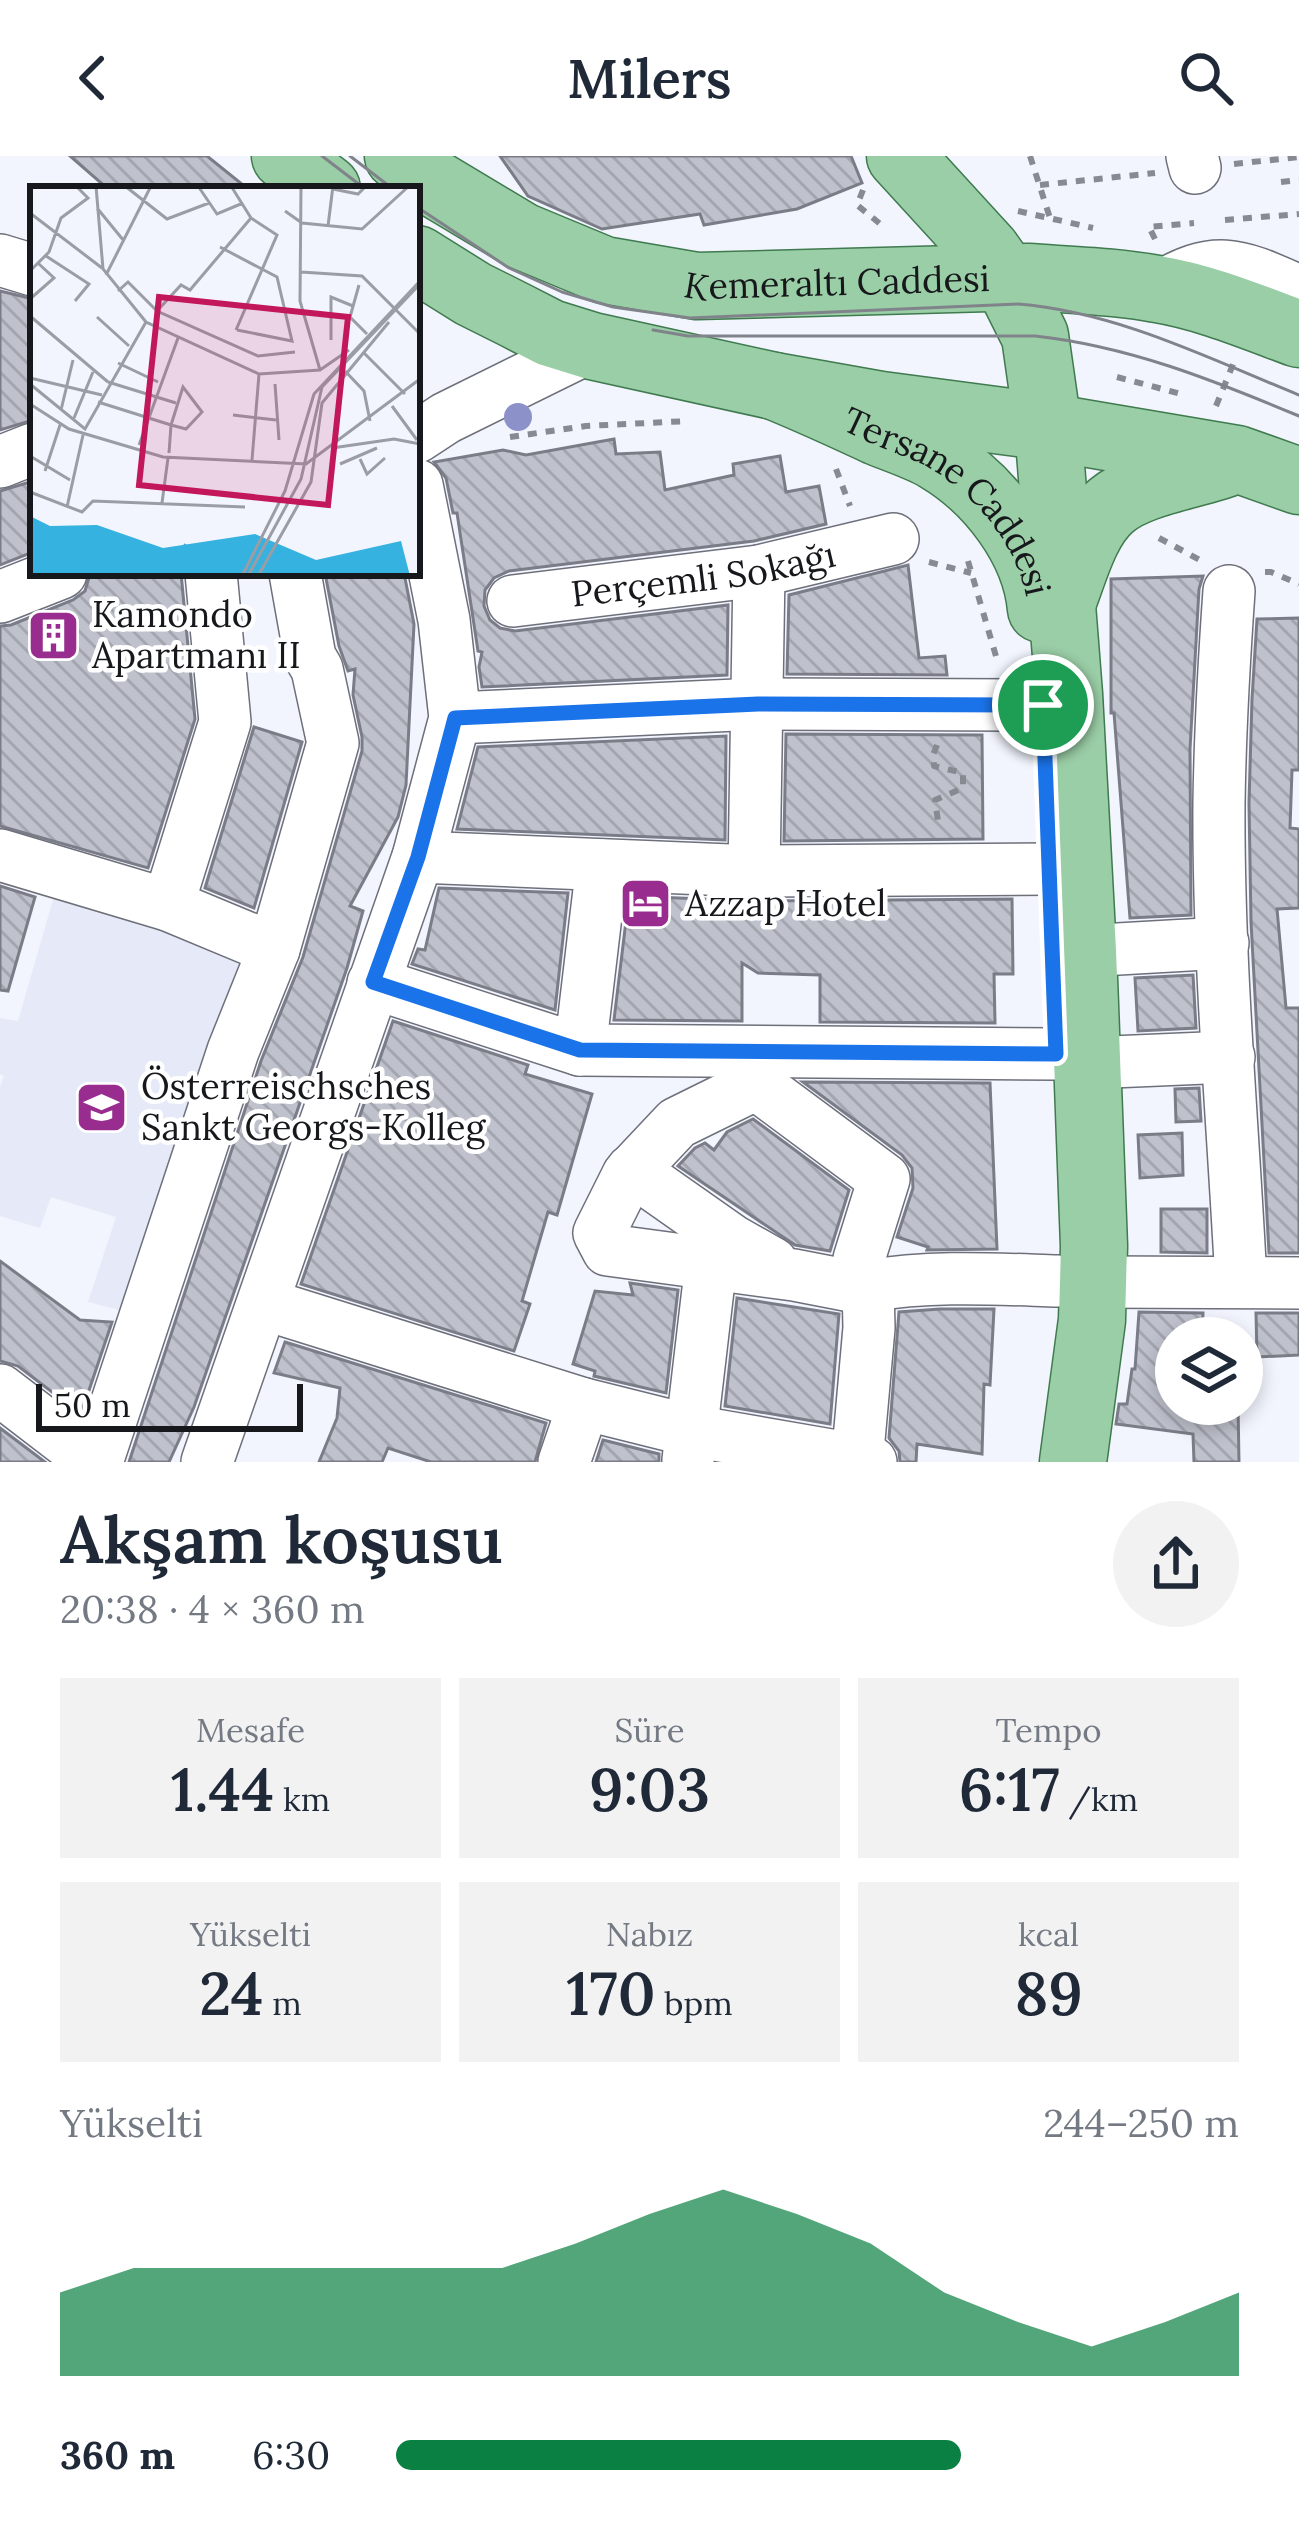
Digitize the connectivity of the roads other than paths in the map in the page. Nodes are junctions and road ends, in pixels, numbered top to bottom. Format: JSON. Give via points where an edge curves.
{"nodes":[{"id":1,"x":256,"y":156,"type":"edge"},
{"id":2,"x":285,"y":156,"type":"edge"},
{"id":3,"x":398,"y":156,"type":"edge"},
{"id":4,"x":904,"y":159,"type":"edge"},
{"id":5,"x":287,"y":186,"type":"edge"},
{"id":6,"x":323,"y":186,"type":"edge"},
{"id":7,"x":1150,"y":256,"type":"junction"},
{"id":8,"x":0,"y":260,"type":"edge"},
{"id":9,"x":420,"y":261,"type":"edge"},
{"id":10,"x":30,"y":268,"type":"edge"},
{"id":11,"x":1006,"y":278,"type":"junction"},
{"id":12,"x":1299,"y":291,"type":"edge"},
{"id":13,"x":1299,"y":334,"type":"edge"},
{"id":14,"x":592,"y":346,"type":"junction"},
{"id":15,"x":774,"y":386,"type":"junction"},
{"id":16,"x":1223,"y":424,"type":"junction"},
{"id":17,"x":1048,"y":427,"type":"junction"},
{"id":18,"x":420,"y":435,"type":"edge"},
{"id":19,"x":30,"y":449,"type":"edge"},
{"id":20,"x":0,"y":462,"type":"edge"},
{"id":21,"x":1299,"y":481,"type":"edge"},
{"id":22,"x":420,"y":499,"type":"edge"},
{"id":23,"x":893,"y":539,"type":"dead end"},
{"id":24,"x":759,"y":572,"type":"junction"},
{"id":25,"x":1234,"y":575,"type":"road end"},
{"id":26,"x":53,"y":576,"type":"edge"},
{"id":27,"x":212,"y":576,"type":"edge"},
{"id":28,"x":296,"y":576,"type":"edge"},
{"id":29,"x":0,"y":597,"type":"edge"},
{"id":30,"x":513,"y":601,"type":"dead end"},
{"id":31,"x":1063,"y":602,"type":"junction"},
{"id":32,"x":758,"y":704,"type":"junction"},
{"id":33,"x":1027,"y":705,"type":"junction"},
{"id":34,"x":455,"y":718,"type":"junction"},
{"id":35,"x":0,"y":855,"type":"edge"},
{"id":36,"x":418,"y":857,"type":"junction"},
{"id":37,"x":602,"y":865,"type":"junction"},
{"id":38,"x":1051,"y":869,"type":"junction"},
{"id":39,"x":754,"y":871,"type":"junction"},
{"id":40,"x":168,"y":905,"type":"junction"},
{"id":41,"x":1223,"y":943,"type":"junction"},
{"id":42,"x":274,"y":949,"type":"junction"},
{"id":43,"x":1083,"y":951,"type":"junction"},
{"id":44,"x":373,"y":982,"type":"junction"},
{"id":45,"x":580,"y":1050,"type":"junction"},
{"id":46,"x":1229,"y":1057,"type":"junction"},
{"id":47,"x":1072,"y":1059,"type":"junction"},
{"id":48,"x":632,"y":1170,"type":"junction"},
{"id":49,"x":711,"y":1264,"type":"junction"},
{"id":50,"x":794,"y":1275,"type":"junction"},
{"id":51,"x":1077,"y":1282,"type":"junction"},
{"id":52,"x":1241,"y":1282,"type":"junction"},
{"id":53,"x":1299,"y":1283,"type":"edge"},
{"id":54,"x":867,"y":1288,"type":"junction"},
{"id":55,"x":264,"y":1304,"type":"junction"},
{"id":56,"x":0,"y":1390,"type":"edge"},
{"id":57,"x":584,"y":1404,"type":"junction"},
{"id":58,"x":690,"y":1446,"type":"edge"},
{"id":59,"x":862,"y":1461,"type":"edge"},
{"id":60,"x":96,"y":1462,"type":"edge"},
{"id":61,"x":207,"y":1462,"type":"edge"},
{"id":62,"x":564,"y":1462,"type":"edge"},
{"id":63,"x":1034,"y":1462,"type":"edge"},
{"id":64,"x":1073,"y":1462,"type":"edge"}],
"edges":[{"from":1,"to":5,"type":"street"},
{"from":2,"to":6,"type":"main road"},
{"from":3,"to":11,"type":"main road","name":"Kemeraltı Caddesi","via":[[522,236],[604,270],[697,286]]},
{"from":4,"to":11,"type":"main road","name":"Tersane Caddesi"},
{"from":7,"to":11,"type":"main road","name":"Kemeraltı Caddesi"},
{"from":7,"to":12,"type":"street","via":[[1183,273],[1230,264]]},
{"from":7,"to":13,"type":"main road","name":"Kemeraltı Caddesi","via":[[1226,307]]},
{"from":8,"to":10,"type":"street"},
{"from":9,"to":14,"type":"main road","via":[[550,333]]},
{"from":11,"to":17,"type":"main road","name":"Tersane Caddesi","via":[[1035,336]]},
{"from":14,"to":15,"type":"main road"},
{"from":14,"to":18,"type":"street"},
{"from":15,"to":17,"type":"main road"},
{"from":15,"to":33,"type":"main road","name":"Tersane Caddesi","via":[[938,458],[985,497],[1018,539],[1040,602]]},
{"from":16,"to":17,"type":"main road"},
{"from":16,"to":21,"type":"main road"},
{"from":16,"to":31,"type":"main road","via":[[1106,510]]},
{"from":17,"to":31,"type":"main road","name":"Tersane Caddesi"},
{"from":19,"to":20,"type":"street"},
{"from":22,"to":34,"type":"street"},
{"from":23,"to":24,"type":"street","name":"Perçemli Sokağı"},
{"from":24,"to":30,"type":"street","name":"Perçemli Sokağı"},
{"from":24,"to":32,"type":"street"},
{"from":25,"to":41,"type":"street","via":[[1219,806]]},
{"from":26,"to":29,"type":"street"},
{"from":27,"to":40,"type":"street","via":[[225,722]]},
{"from":28,"to":42,"type":"street","via":[[333,743]]},
{"from":31,"to":43,"type":"main road","name":"Tersane Caddesi"},
{"from":32,"to":33,"type":"street"},
{"from":32,"to":34,"type":"street"},
{"from":32,"to":39,"type":"street"},
{"from":33,"to":38,"type":"main road","name":"Tersane Caddesi"},
{"from":34,"to":36,"type":"street"},
{"from":35,"to":40,"type":"street"},
{"from":36,"to":37,"type":"street"},
{"from":36,"to":44,"type":"street"},
{"from":37,"to":39,"type":"street"},
{"from":37,"to":45,"type":"street"},
{"from":38,"to":39,"type":"street"},
{"from":38,"to":47,"type":"main road","name":"Tersane Caddesi"},
{"from":40,"to":42,"type":"street"},
{"from":41,"to":43,"type":"street"},
{"from":41,"to":46,"type":"street"},
{"from":42,"to":60,"type":"street"},
{"from":43,"to":47,"type":"main road","name":"Tersane Caddesi"},
{"from":44,"to":45,"type":"street"},
{"from":44,"to":55,"type":"street"},
{"from":45,"to":47,"type":"street"},
{"from":46,"to":47,"type":"street"},
{"from":46,"to":52,"type":"street"},
{"from":47,"to":51,"type":"main road","name":"Tersane Caddesi"},
{"from":48,"to":49,"type":"street","via":[[599,1233],[608,1250]]},
{"from":48,"to":50,"type":"street"},
{"from":48,"to":54,"type":"street","via":[[676,1123],[756,1084],[884,1179],[859,1259]]},
{"from":49,"to":50,"type":"street"},
{"from":49,"to":58,"type":"street"},
{"from":50,"to":54,"type":"street"},
{"from":51,"to":52,"type":"street"},
{"from":51,"to":54,"type":"street","via":[[944,1277]]},
{"from":51,"to":63,"type":"main road","name":"Tersane Caddesi"},
{"from":51,"to":64,"type":"main road","name":"Tersane Caddesi"},
{"from":52,"to":53,"type":"street"},
{"from":54,"to":59,"type":"street"},
{"from":55,"to":57,"type":"street"},
{"from":55,"to":61,"type":"street"},
{"from":56,"to":60,"type":"street"},
{"from":57,"to":58,"type":"street"},
{"from":57,"to":62,"type":"street"},
{"from":58,"to":59,"type":"street"}]}
